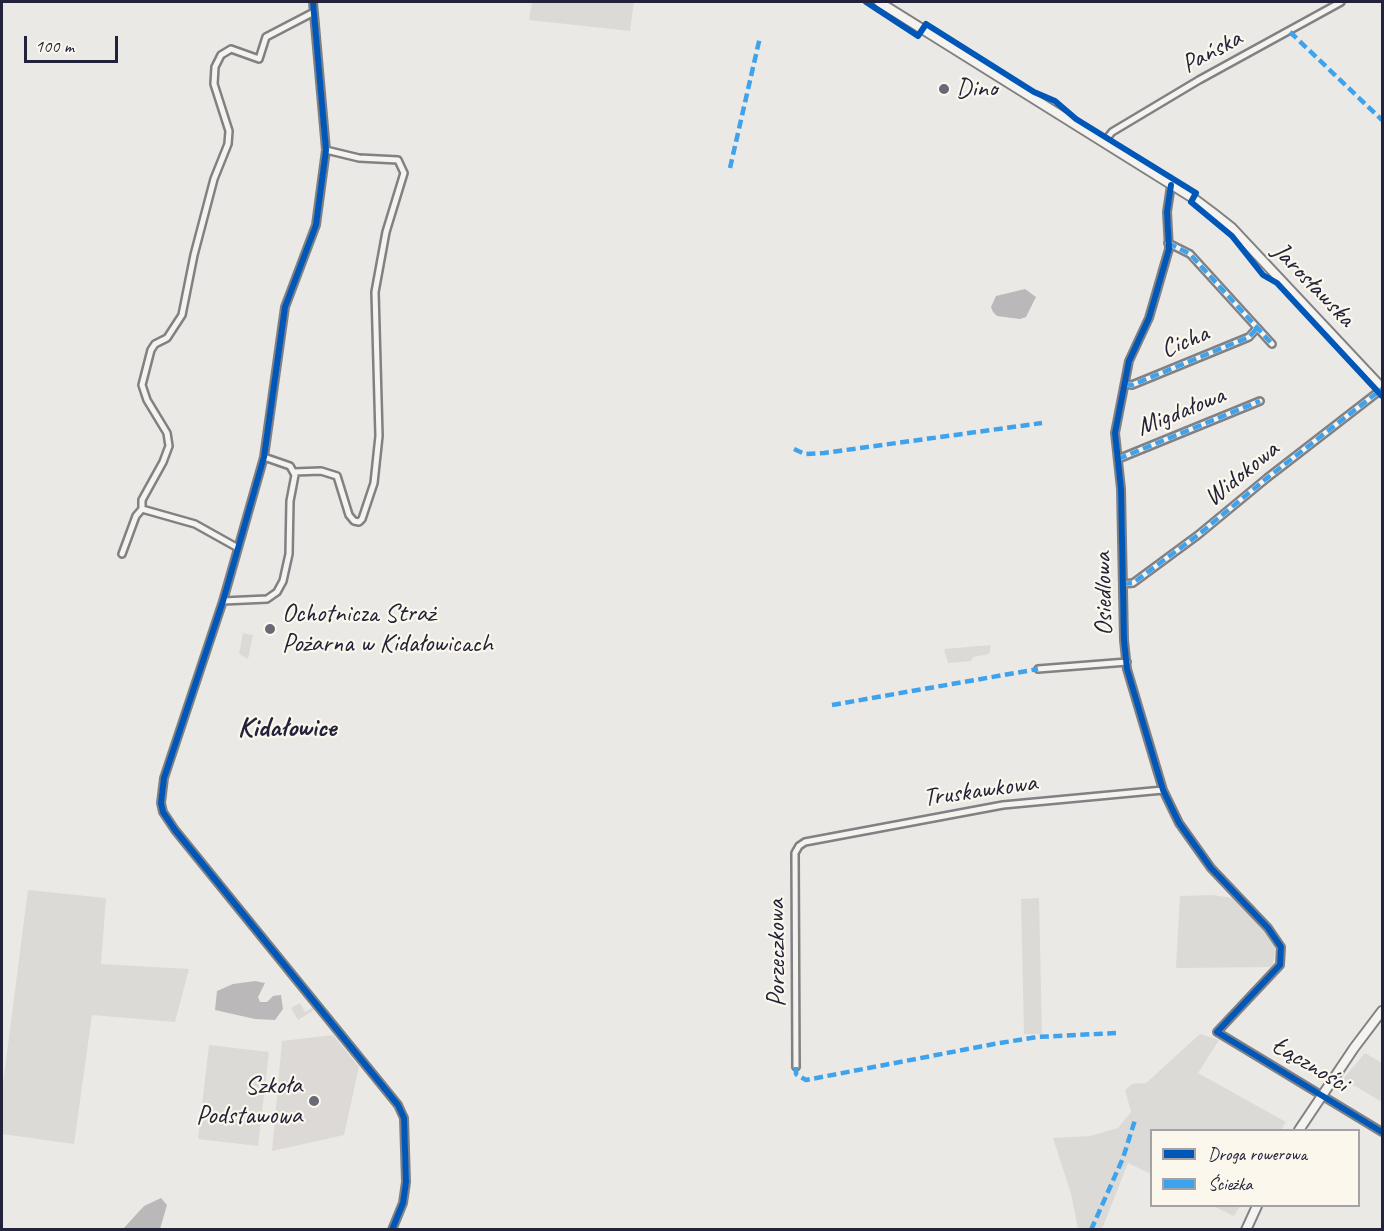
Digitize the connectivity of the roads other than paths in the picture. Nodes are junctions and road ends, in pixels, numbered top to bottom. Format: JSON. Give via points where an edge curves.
{"nodes":[{"id":1,"x":313,"y":2,"type":"edge"},
{"id":2,"x":879,"y":2,"type":"edge"},
{"id":3,"x":1341,"y":2,"type":"edge"},
{"id":4,"x":314,"y":12,"type":"junction"},
{"id":5,"x":1104,"y":142,"type":"junction"},
{"id":6,"x":326,"y":150,"type":"junction"},
{"id":7,"x":1171,"y":185,"type":"junction"},
{"id":8,"x":1168,"y":243,"type":"junction"},
{"id":9,"x":1257,"y":328,"type":"junction"},
{"id":10,"x":1272,"y":344,"type":"dead end"},
{"id":11,"x":1125,"y":384,"type":"junction"},
{"id":12,"x":1383,"y":389,"type":"edge"},
{"id":13,"x":1260,"y":401,"type":"dead end"},
{"id":14,"x":264,"y":457,"type":"junction"},
{"id":15,"x":1118,"y":459,"type":"junction"},
{"id":16,"x":294,"y":472,"type":"junction"},
{"id":17,"x":142,"y":509,"type":"junction"},
{"id":18,"x":238,"y":548,"type":"junction"},
{"id":19,"x":122,"y":554,"type":"dead end"},
{"id":20,"x":1123,"y":584,"type":"junction"},
{"id":21,"x":223,"y":601,"type":"junction"},
{"id":22,"x":1127,"y":662,"type":"junction"},
{"id":23,"x":1038,"y":669,"type":"dead end"},
{"id":24,"x":1163,"y":790,"type":"junction"},
{"id":25,"x":805,"y":842,"type":"joint"},
{"id":26,"x":1383,"y":1011,"type":"edge"},
{"id":27,"x":1217,"y":1032,"type":"joint"},
{"id":28,"x":796,"y":1067,"type":"dead end"},
{"id":29,"x":1321,"y":1095,"type":"junction"},
{"id":30,"x":1300,"y":1129,"type":"edge"},
{"id":31,"x":1383,"y":1132,"type":"edge"},
{"id":32,"x":1257,"y":1207,"type":"edge"},
{"id":33,"x":392,"y":1230,"type":"edge"},
{"id":34,"x":1246,"y":1230,"type":"edge"}],
"edges":[{"from":1,"to":4,"type":"street"},
{"from":2,"to":5,"type":"main road","name":"Jarosławska"},
{"from":3,"to":5,"type":"street","name":"Pańska","via":[[1199,80],[1112,132]]},
{"from":4,"to":6,"type":"street"},
{"from":4,"to":17,"type":"street","via":[[266,38],[259,59],[231,49],[221,55],[215,67],[214,84],[229,131],[228,144],[214,179],[182,315],[167,338],[150,350],[144,372],[142,385],[147,400],[167,433],[169,446],[142,500]]},
{"from":5,"to":7,"type":"main road","name":"Jarosławska"},
{"from":6,"to":14,"type":"street","via":[[316,225],[289,292],[282,323]]},
{"from":6,"to":16,"type":"street","via":[[359,158],[398,160],[404,173],[386,232],[375,292],[379,436],[374,483],[362,519],[354,521],[349,515],[337,477],[321,471]]},
{"from":7,"to":8,"type":"street","name":"Osiedlowa"},
{"from":7,"to":12,"type":"main road","name":"Jarosławska","via":[[1232,228]]},
{"from":8,"to":9,"type":"street","name":"Cicha","via":[[1190,254]]},
{"from":8,"to":11,"type":"street","name":"Osiedlowa","via":[[1162,279]]},
{"from":9,"to":10,"type":"street","name":"Cicha"},
{"from":9,"to":11,"type":"street","name":"Cicha","via":[[1249,337]]},
{"from":11,"to":15,"type":"street","name":"Osiedlowa","via":[[1115,433]]},
{"from":12,"to":20,"type":"street","name":"Widokowa","via":[[1198,535],[1133,583]]},
{"from":13,"to":15,"type":"street","name":"Migdałowa"},
{"from":14,"to":16,"type":"street","via":[[290,466]]},
{"from":14,"to":18,"type":"street"},
{"from":15,"to":20,"type":"street","name":"Osiedlowa"},
{"from":16,"to":21,"type":"street","via":[[289,554],[280,588],[261,601]]},
{"from":17,"to":18,"type":"street","via":[[195,524]]},
{"from":17,"to":19,"type":"street"},
{"from":18,"to":21,"type":"street"},
{"from":20,"to":22,"type":"street","name":"Osiedlowa"},
{"from":21,"to":33,"type":"street","via":[[164,778],[163,812],[398,1105],[404,1118],[406,1182]]},
{"from":22,"to":23,"type":"street"},
{"from":22,"to":24,"type":"street","name":"Osiedlowa"},
{"from":24,"to":25,"type":"street","name":"Truskawkowa","via":[[1003,805]]},
{"from":24,"to":27,"type":"street","name":"Osiedlowa","via":[[1192,844],[1278,941],[1282,954],[1280,965]]},
{"from":25,"to":28,"type":"street","name":"Porzeczkowa","via":[[795,853]]},
{"from":26,"to":29,"type":"main road"},
{"from":27,"to":29,"type":"street","name":"Łączności"},
{"from":29,"to":30,"type":"main road"},
{"from":29,"to":31,"type":"street","name":"Łączności"},
{"from":32,"to":34,"type":"main road"}]}
